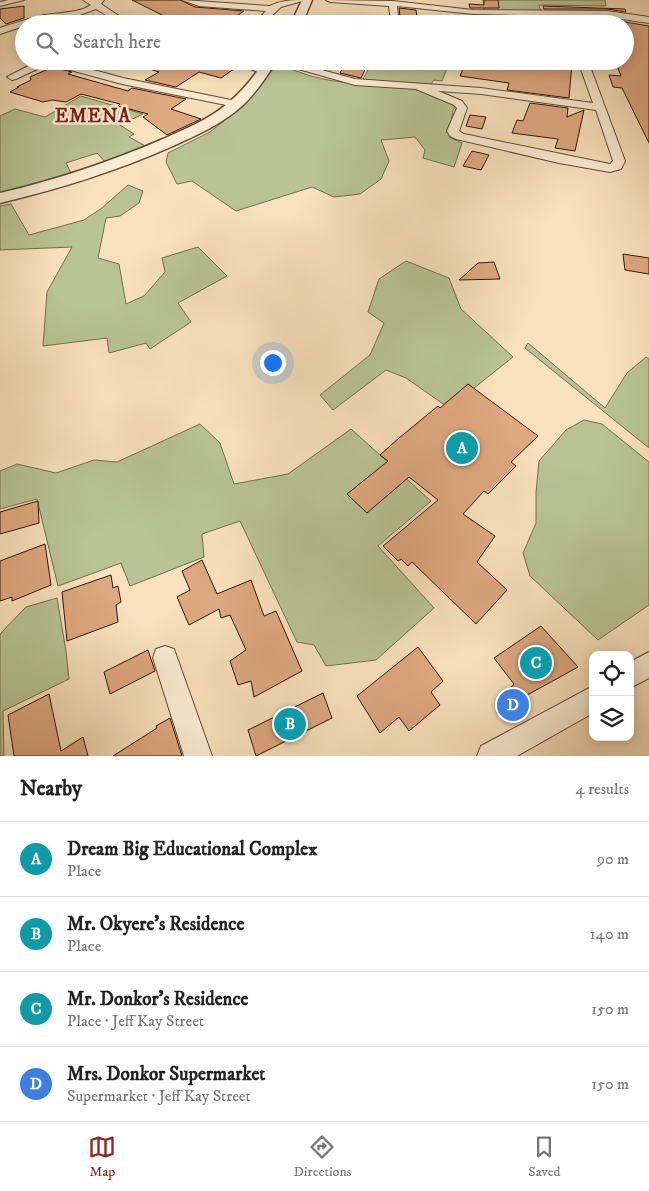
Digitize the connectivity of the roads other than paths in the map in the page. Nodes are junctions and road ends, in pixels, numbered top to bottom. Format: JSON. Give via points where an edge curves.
{"nodes":[{"id":1,"x":20,"y":0,"type":"edge"},
{"id":2,"x":87,"y":0,"type":"edge"},
{"id":3,"x":302,"y":0,"type":"edge"},
{"id":4,"x":307,"y":0,"type":"edge"},
{"id":5,"x":330,"y":0,"type":"edge"},
{"id":6,"x":190,"y":1,"type":"edge"},
{"id":7,"x":404,"y":2,"type":"edge"},
{"id":8,"x":98,"y":3,"type":"edge"},
{"id":9,"x":0,"y":4,"type":"edge"},
{"id":10,"x":392,"y":4,"type":"junction"},
{"id":11,"x":272,"y":9,"type":"junction"},
{"id":12,"x":562,"y":13,"type":"joint"},
{"id":13,"x":60,"y":15,"type":"edge"},
{"id":14,"x":115,"y":15,"type":"edge"},
{"id":15,"x":266,"y":15,"type":"edge"},
{"id":16,"x":300,"y":15,"type":"edge"},
{"id":17,"x":394,"y":15,"type":"edge"},
{"id":18,"x":614,"y":15,"type":"edge"},
{"id":19,"x":634,"y":18,"type":"edge"},
{"id":20,"x":649,"y":20,"type":"edge"},
{"id":21,"x":15,"y":26,"type":"edge"},
{"id":22,"x":0,"y":31,"type":"edge"},
{"id":23,"x":27,"y":70,"type":"edge"},
{"id":24,"x":81,"y":70,"type":"edge"},
{"id":25,"x":266,"y":70,"type":"edge"},
{"id":26,"x":310,"y":70,"type":"edge"},
{"id":27,"x":586,"y":70,"type":"edge"},
{"id":28,"x":0,"y":74,"type":"edge"},
{"id":29,"x":12,"y":77,"type":"junction"},
{"id":30,"x":0,"y":84,"type":"edge"},
{"id":31,"x":414,"y":85,"type":"junction"},
{"id":32,"x":236,"y":104,"type":"junction"},
{"id":33,"x":599,"y":108,"type":"junction"},
{"id":34,"x":0,"y":198,"type":"edge"},
{"id":35,"x":165,"y":658,"type":"dead end"},
{"id":36,"x":649,"y":664,"type":"edge"},
{"id":37,"x":634,"y":673,"type":"edge"},
{"id":38,"x":589,"y":701,"type":"edge"},
{"id":39,"x":198,"y":756,"type":"edge"},
{"id":40,"x":491,"y":756,"type":"edge"}],
"edges":[{"from":1,"to":9,"type":"street"},
{"from":2,"to":8,"type":"street"},
{"from":3,"to":11,"type":"street"},
{"from":4,"to":16,"type":"street"},
{"from":5,"to":10,"type":"street"},
{"from":6,"to":11,"type":"street"},
{"from":7,"to":10,"type":"street"},
{"from":7,"to":12,"type":"street","via":[[472,12]]},
{"from":8,"to":13,"type":"street","via":[[93,9]]},
{"from":8,"to":14,"type":"street"},
{"from":10,"to":17,"type":"street"},
{"from":11,"to":15,"type":"street"},
{"from":12,"to":18,"type":"street"},
{"from":19,"to":20,"type":"street"},
{"from":21,"to":22,"type":"street"},
{"from":23,"to":29,"type":"street"},
{"from":24,"to":32,"type":"street"},
{"from":25,"to":32,"type":"street"},
{"from":26,"to":31,"type":"street","via":[[355,82]]},
{"from":27,"to":33,"type":"street"},
{"from":28,"to":29,"type":"street"},
{"from":29,"to":30,"type":"street"},
{"from":31,"to":33,"type":"street","via":[[506,93]]},
{"from":31,"to":33,"type":"street","via":[[458,103],[462,108],[453,131],[460,137],[610,168],[617,166],[618,156]]},
{"from":32,"to":34,"type":"street","via":[[203,127],[148,152],[80,176]]},
{"from":35,"to":39,"type":"street"},
{"from":36,"to":37,"type":"street"},
{"from":38,"to":40,"type":"street"}]}
